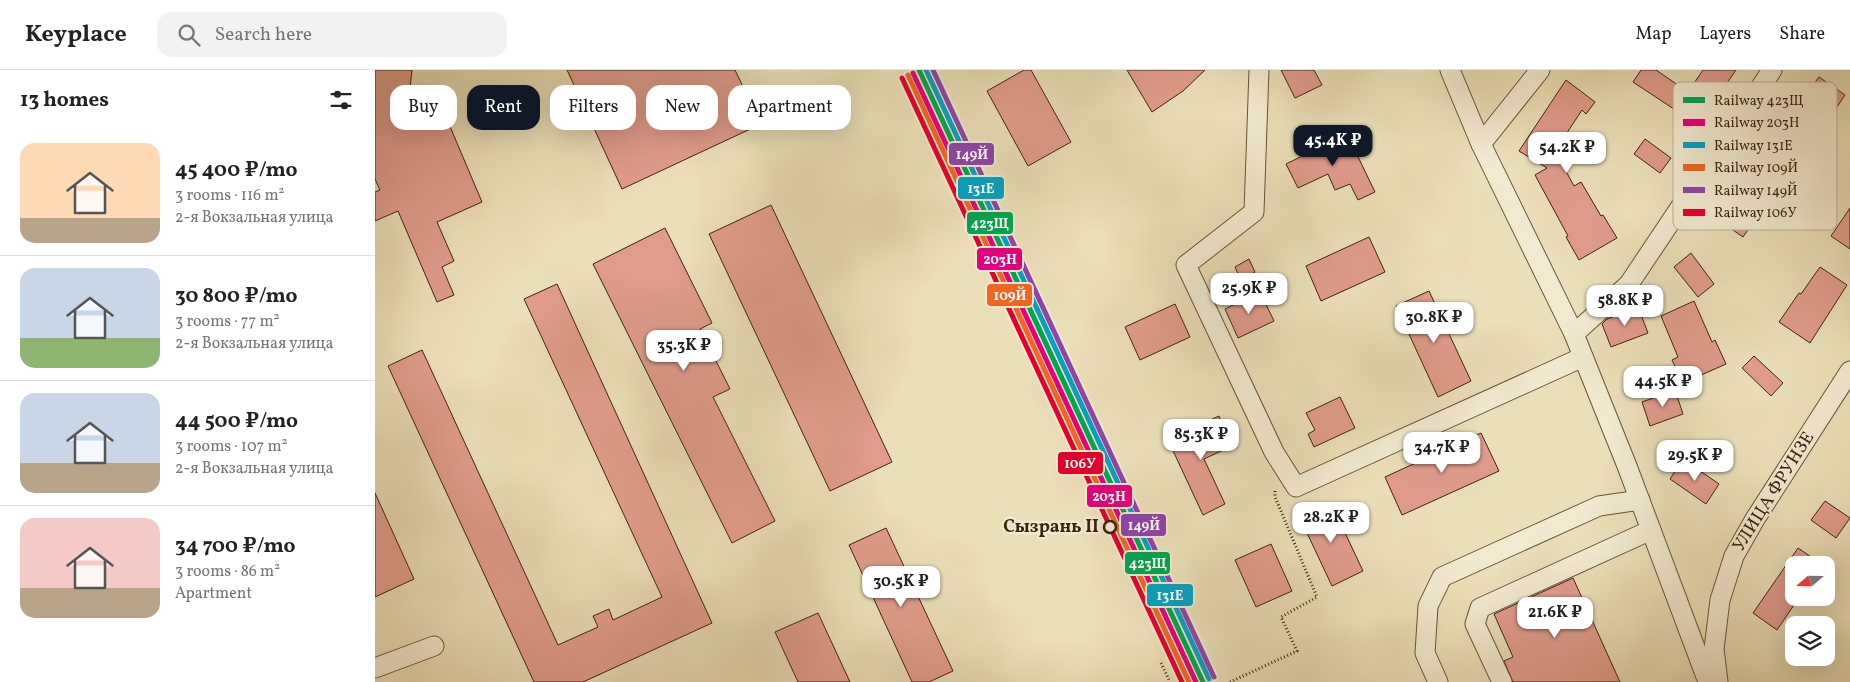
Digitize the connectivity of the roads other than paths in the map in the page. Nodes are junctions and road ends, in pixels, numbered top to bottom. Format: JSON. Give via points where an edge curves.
{"nodes":[{"id":1,"x":1259,"y":70,"type":"edge"},
{"id":2,"x":1450,"y":70,"type":"edge"},
{"id":3,"x":1539,"y":70,"type":"edge"},
{"id":4,"x":1772,"y":70,"type":"edge"},
{"id":5,"x":1764,"y":82,"type":"edge"},
{"id":6,"x":1481,"y":144,"type":"junction"},
{"id":7,"x":1673,"y":218,"type":"edge"},
{"id":8,"x":1574,"y":334,"type":"junction"},
{"id":9,"x":1583,"y":357,"type":"junction"},
{"id":10,"x":1850,"y":371,"type":"edge"},
{"id":11,"x":1640,"y":500,"type":"junction"},
{"id":12,"x":1651,"y":530,"type":"junction"},
{"id":13,"x":435,"y":646,"type":"dead end"},
{"id":14,"x":375,"y":668,"type":"edge"},
{"id":15,"x":1438,"y":682,"type":"edge"},
{"id":16,"x":1502,"y":682,"type":"edge"},
{"id":17,"x":1708,"y":682,"type":"edge"},
{"id":18,"x":1718,"y":682,"type":"edge"}],
"edges":[{"from":1,"to":9,"type":"street","via":[[1254,212],[1186,266],[1274,452],[1296,487]]},
{"from":2,"to":6,"type":"street"},
{"from":3,"to":6,"type":"street"},
{"from":4,"to":5,"type":"street"},
{"from":6,"to":8,"type":"street"},
{"from":7,"to":8,"type":"street","via":[[1629,284]]},
{"from":8,"to":9,"type":"street"},
{"from":9,"to":11,"type":"street"},
{"from":10,"to":18,"type":"street","name":"УЛИЦА ФРУНЗЕ","via":[[1734,556],[1720,600],[1714,649]]},
{"from":11,"to":12,"type":"street"},
{"from":11,"to":15,"type":"street","via":[[1599,506],[1442,577],[1428,606],[1425,653]]},
{"from":12,"to":16,"type":"street","via":[[1479,608],[1475,624]]},
{"from":12,"to":17,"type":"street"},
{"from":13,"to":14,"type":"street"}]}
